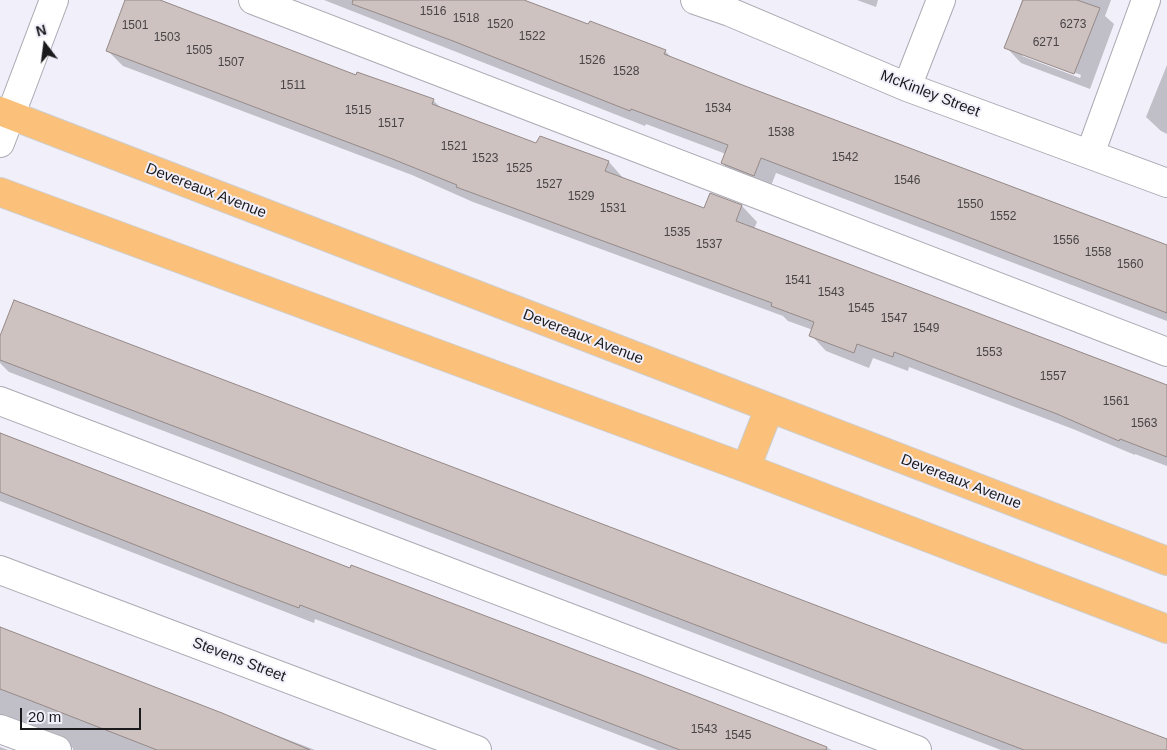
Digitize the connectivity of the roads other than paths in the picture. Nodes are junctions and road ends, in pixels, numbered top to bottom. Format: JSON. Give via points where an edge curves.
{"nodes":[{"id":1,"x":54,"y":0,"type":"edge"},
{"id":2,"x":252,"y":0,"type":"edge"},
{"id":3,"x":695,"y":0,"type":"edge"},
{"id":4,"x":941,"y":0,"type":"edge"},
{"id":5,"x":1146,"y":0,"type":"edge"},
{"id":6,"x":732,"y":6,"type":"edge"},
{"id":7,"x":907,"y":87,"type":"junction"},
{"id":8,"x":5,"y":113,"type":"edge"},
{"id":9,"x":0,"y":143,"type":"edge"},
{"id":10,"x":1090,"y":154,"type":"junction"},
{"id":11,"x":1167,"y":183,"type":"edge"},
{"id":12,"x":0,"y":192,"type":"edge"},
{"id":13,"x":1167,"y":352,"type":"edge"},
{"id":14,"x":0,"y":401,"type":"edge"},
{"id":15,"x":769,"y":409,"type":"junction"},
{"id":16,"x":746,"y":468,"type":"junction"},
{"id":17,"x":1167,"y":561,"type":"edge"},
{"id":18,"x":0,"y":570,"type":"edge"},
{"id":19,"x":1167,"y":629,"type":"edge"},
{"id":20,"x":0,"y":729,"type":"edge"},
{"id":21,"x":57,"y":750,"type":"edge"},
{"id":22,"x":478,"y":750,"type":"edge"},
{"id":23,"x":917,"y":750,"type":"edge"}],
"edges":[{"from":1,"to":8,"type":"street"},
{"from":2,"to":13,"type":"street"},
{"from":3,"to":6,"type":"street","name":"McKinley Street"},
{"from":4,"to":7,"type":"street"},
{"from":5,"to":10,"type":"street"},
{"from":6,"to":7,"type":"street","name":"McKinley Street"},
{"from":7,"to":10,"type":"street","name":"McKinley Street"},
{"from":8,"to":9,"type":"street"},
{"from":8,"to":15,"type":"main road","name":"Devereaux Avenue"},
{"from":10,"to":11,"type":"street","name":"McKinley Street"},
{"from":12,"to":16,"type":"main road"},
{"from":14,"to":23,"type":"street"},
{"from":15,"to":16,"type":"main road"},
{"from":15,"to":17,"type":"main road","name":"Devereaux Avenue"},
{"from":16,"to":19,"type":"main road"},
{"from":18,"to":22,"type":"street","name":"Stevens Street"},
{"from":20,"to":21,"type":"street"}]}
